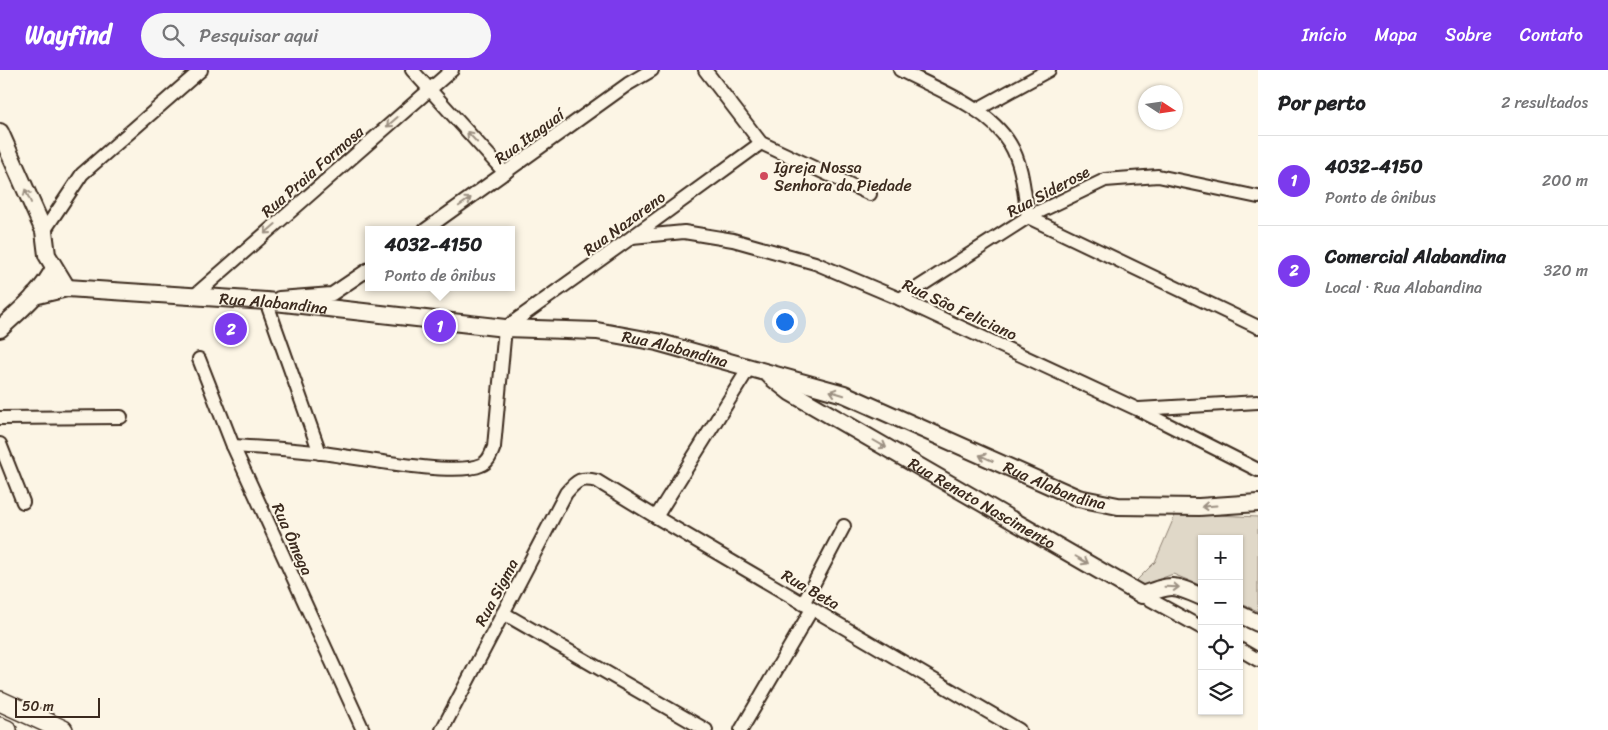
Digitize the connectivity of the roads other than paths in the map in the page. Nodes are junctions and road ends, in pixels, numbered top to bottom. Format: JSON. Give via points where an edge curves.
{"nodes":[{"id":1,"x":201,"y":70,"type":"edge"},
{"id":2,"x":412,"y":70,"type":"edge"},
{"id":3,"x":452,"y":70,"type":"edge"},
{"id":4,"x":652,"y":70,"type":"edge"},
{"id":5,"x":705,"y":70,"type":"edge"},
{"id":6,"x":900,"y":70,"type":"edge"},
{"id":7,"x":1049,"y":70,"type":"edge"},
{"id":8,"x":429,"y":90,"type":"junction"},
{"id":9,"x":976,"y":110,"type":"junction"},
{"id":10,"x":0,"y":132,"type":"edge"},
{"id":11,"x":761,"y":143,"type":"junction"},
{"id":12,"x":505,"y":173,"type":"junction"},
{"id":13,"x":870,"y":194,"type":"dead end"},
{"id":14,"x":1258,"y":197,"type":"edge"},
{"id":15,"x":1028,"y":217,"type":"junction"},
{"id":16,"x":431,"y":226,"type":"edge"},
{"id":17,"x":44,"y":231,"type":"junction"},
{"id":18,"x":632,"y":237,"type":"junction"},
{"id":19,"x":54,"y":268,"type":"junction"},
{"id":20,"x":365,"y":273,"type":"edge"},
{"id":21,"x":67,"y":288,"type":"junction"},
{"id":22,"x":34,"y":296,"type":"junction"},
{"id":23,"x":194,"y":296,"type":"junction"},
{"id":24,"x":900,"y":299,"type":"junction"},
{"id":25,"x":270,"y":301,"type":"junction"},
{"id":26,"x":1258,"y":327,"type":"edge"},
{"id":27,"x":505,"y":328,"type":"junction"},
{"id":28,"x":0,"y":329,"type":"edge"},
{"id":29,"x":199,"y":359,"type":"dead end"},
{"id":30,"x":750,"y":368,"type":"junction"},
{"id":31,"x":766,"y":372,"type":"junction"},
{"id":32,"x":1258,"y":402,"type":"edge"},
{"id":33,"x":1137,"y":409,"type":"junction"},
{"id":34,"x":121,"y":417,"type":"dead end"},
{"id":35,"x":0,"y":418,"type":"edge"},
{"id":36,"x":0,"y":444,"type":"edge"},
{"id":37,"x":233,"y":446,"type":"junction"},
{"id":38,"x":320,"y":452,"type":"junction"},
{"id":39,"x":1258,"y":470,"type":"edge"},
{"id":40,"x":586,"y":478,"type":"joint"},
{"id":41,"x":21,"y":497,"type":"dead end"},
{"id":42,"x":1258,"y":503,"type":"edge"},
{"id":43,"x":656,"y":517,"type":"junction"},
{"id":44,"x":844,"y":526,"type":"dead end"},
{"id":45,"x":1142,"y":595,"type":"junction"},
{"id":46,"x":1198,"y":595,"type":"edge"},
{"id":47,"x":807,"y":606,"type":"junction"},
{"id":48,"x":503,"y":613,"type":"junction"},
{"id":49,"x":1243,"y":616,"type":"edge"},
{"id":50,"x":1258,"y":622,"type":"edge"},
{"id":51,"x":1198,"y":626,"type":"edge"},
{"id":52,"x":1243,"y":651,"type":"edge"},
{"id":53,"x":1258,"y":660,"type":"edge"},
{"id":54,"x":0,"y":701,"type":"edge"},
{"id":55,"x":0,"y":727,"type":"edge"},
{"id":56,"x":7,"y":730,"type":"edge"},
{"id":57,"x":63,"y":730,"type":"edge"},
{"id":58,"x":362,"y":730,"type":"edge"},
{"id":59,"x":442,"y":730,"type":"edge"},
{"id":60,"x":706,"y":730,"type":"edge"},
{"id":61,"x":741,"y":730,"type":"edge"},
{"id":62,"x":1019,"y":730,"type":"edge"}],
"edges":[{"from":1,"to":17,"type":"street","via":[[82,174]]},
{"from":2,"to":8,"type":"street"},
{"from":3,"to":8,"type":"street","name":"Rua Praia Formosa"},
{"from":4,"to":12,"type":"street","name":"Rua Itaguaí"},
{"from":5,"to":11,"type":"street"},
{"from":6,"to":9,"type":"street"},
{"from":7,"to":9,"type":"street"},
{"from":12,"to":8,"type":"street","one_way":true},
{"from":8,"to":23,"type":"street","name":"Rua Praia Formosa","one_way":true},
{"from":9,"to":15,"type":"street","via":[[996,125],[1010,144],[1019,168]]},
{"from":17,"to":10,"type":"street","one_way":true},
{"from":11,"to":13,"type":"street"},
{"from":11,"to":18,"type":"street","name":"Rua Nazareno"},
{"from":16,"to":12,"type":"street","name":"Rua Itaguaí","one_way":true},
{"from":14,"to":15,"type":"street","name":"Rua Siderose","via":[[1158,176],[1136,176],[1105,180]]},
{"from":15,"to":24,"type":"street","name":"Rua Siderose"},
{"from":15,"to":26,"type":"street"},
{"from":17,"to":19,"type":"street","via":[[47,255]]},
{"from":18,"to":24,"type":"street","name":"Rua São Feliciano","via":[[684,232],[733,240],[815,263]]},
{"from":18,"to":27,"type":"street","name":"Rua Nazareno"},
{"from":19,"to":21,"type":"street"},
{"from":19,"to":22,"type":"street"},
{"from":20,"to":25,"type":"street","via":[[332,294],[283,297]]},
{"from":21,"to":22,"type":"street","name":"Rua Alabandina"},
{"from":21,"to":23,"type":"street","name":"Rua Alabandina"},
{"from":22,"to":28,"type":"street"},
{"from":23,"to":25,"type":"street","name":"Rua Alabandina"},
{"from":24,"to":33,"type":"street","name":"Rua São Feliciano"},
{"from":25,"to":27,"type":"street","name":"Rua Alabandina"},
{"from":25,"to":38,"type":"street"},
{"from":27,"to":30,"type":"street","name":"Rua Alabandina","via":[[597,332],[657,342]]},
{"from":27,"to":38,"type":"street","via":[[494,446],[483,465],[438,468]]},
{"from":29,"to":37,"type":"street","name":"Rua Ômega"},
{"from":30,"to":31,"type":"street","name":"Rua Alabandina"},
{"from":30,"to":43,"type":"street"},
{"from":42,"to":31,"type":"street","name":"Rua Alabandina","one_way":true,"via":[[1118,506],[1078,498],[844,394]]},
{"from":31,"to":45,"type":"street","name":"Rua Renato Nascimento","one_way":true,"via":[[790,392]]},
{"from":32,"to":33,"type":"street"},
{"from":33,"to":39,"type":"street","name":"Rua São Feliciano"},
{"from":34,"to":35,"type":"street"},
{"from":36,"to":41,"type":"street"},
{"from":37,"to":38,"type":"street"},
{"from":37,"to":58,"type":"street","name":"Rua Ômega"},
{"from":40,"to":43,"type":"street","name":"Rua Beta","via":[[597,481]]},
{"from":40,"to":48,"type":"street","name":"Rua Sigma","via":[[575,482],[566,493]]},
{"from":43,"to":47,"type":"street","name":"Rua Beta"},
{"from":44,"to":47,"type":"street"},
{"from":45,"to":46,"type":"street","one_way":true,"via":[[1172,586]]},
{"from":45,"to":51,"type":"street","name":"Rua Renato Nascimento"},
{"from":47,"to":61,"type":"street"},
{"from":47,"to":62,"type":"street","name":"Rua Beta"},
{"from":48,"to":59,"type":"street","name":"Rua Sigma"},
{"from":48,"to":60,"type":"street"},
{"from":49,"to":50,"type":"street"},
{"from":52,"to":53,"type":"street"},
{"from":54,"to":57,"type":"main road"},
{"from":55,"to":56,"type":"main road"}]}
